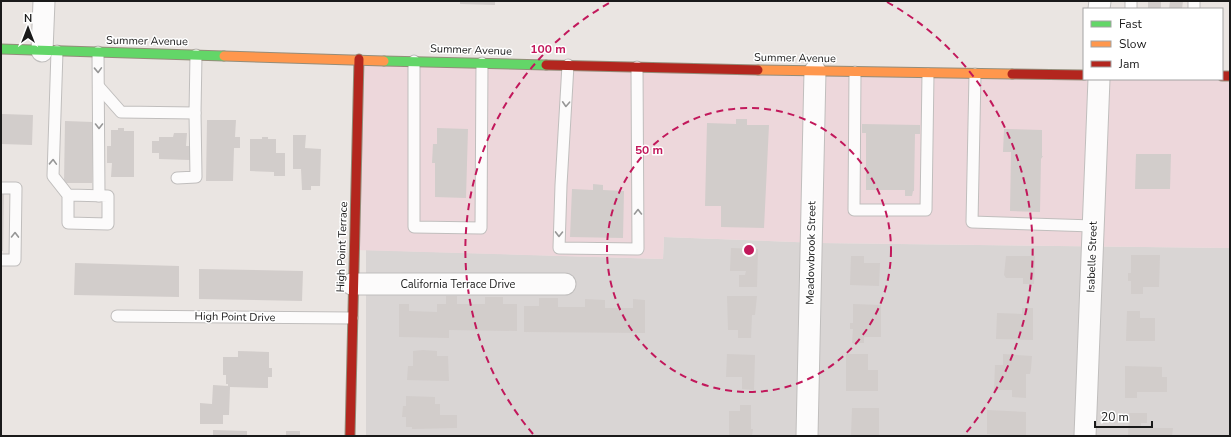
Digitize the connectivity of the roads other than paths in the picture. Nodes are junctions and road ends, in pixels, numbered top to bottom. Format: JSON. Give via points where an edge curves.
{"nodes":[{"id":1,"x":44,"y":1,"type":"edge"},
{"id":2,"x":1,"y":49,"type":"edge"},
{"id":3,"x":50,"y":51,"type":"junction"},
{"id":4,"x":98,"y":52,"type":"junction"},
{"id":5,"x":196,"y":55,"type":"junction"},
{"id":6,"x":359,"y":59,"type":"junction"},
{"id":7,"x":414,"y":61,"type":"junction"},
{"id":8,"x":482,"y":63,"type":"junction"},
{"id":9,"x":568,"y":65,"type":"junction"},
{"id":10,"x":637,"y":67,"type":"junction"},
{"id":11,"x":815,"y":71,"type":"junction"},
{"id":12,"x":855,"y":72,"type":"junction"},
{"id":13,"x":928,"y":74,"type":"junction"},
{"id":14,"x":975,"y":74,"type":"junction"},
{"id":15,"x":1083,"y":75,"type":"edge"},
{"id":16,"x":1099,"y":80,"type":"edge"},
{"id":17,"x":99,"y":88,"type":"junction"},
{"id":18,"x":195,"y":113,"type":"junction"},
{"id":19,"x":176,"y":178,"type":"dead end"},
{"id":20,"x":1,"y":188,"type":"edge"},
{"id":21,"x":68,"y":195,"type":"junction"},
{"id":22,"x":99,"y":196,"type":"junction"},
{"id":23,"x":1093,"y":226,"type":"junction"},
{"id":24,"x":1,"y":260,"type":"edge"},
{"id":25,"x":352,"y":284,"type":"junction"},
{"id":26,"x":565,"y":284,"type":"dead end"},
{"id":27,"x":117,"y":316,"type":"dead end"},
{"id":28,"x":352,"y":318,"type":"junction"},
{"id":29,"x":350,"y":436,"type":"edge"},
{"id":30,"x":807,"y":436,"type":"edge"},
{"id":31,"x":1085,"y":436,"type":"edge"}],
"edges":[{"from":1,"to":3,"type":"street"},
{"from":2,"to":3,"type":"main road","name":"Summer Avenue"},
{"from":3,"to":4,"type":"main road","name":"Summer Avenue"},
{"from":21,"to":3,"type":"lane","one_way":true,"via":[[53,176]]},
{"from":4,"to":5,"type":"main road","name":"Summer Avenue"},
{"from":4,"to":17,"type":"lane","one_way":true},
{"from":5,"to":6,"type":"main road","name":"Summer Avenue"},
{"from":5,"to":18,"type":"lane"},
{"from":6,"to":7,"type":"main road","name":"Summer Avenue"},
{"from":6,"to":25,"type":"main road","name":"High Point Terrace"},
{"from":7,"to":8,"type":"main road","name":"Summer Avenue"},
{"from":7,"to":8,"type":"lane","via":[[414,227],[481,228]]},
{"from":8,"to":9,"type":"main road","name":"Summer Avenue"},
{"from":9,"to":10,"type":"main road","name":"Summer Avenue"},
{"from":9,"to":10,"type":"lane","one_way":true,"via":[[559,248],[638,249]]},
{"from":10,"to":11,"type":"main road","name":"Summer Avenue"},
{"from":11,"to":12,"type":"main road","name":"Summer Avenue"},
{"from":11,"to":30,"type":"street","name":"Meadowbrook Street"},
{"from":12,"to":13,"type":"main road","name":"Summer Avenue"},
{"from":12,"to":13,"type":"lane","via":[[854,210],[926,210]]},
{"from":13,"to":14,"type":"main road","name":"Summer Avenue"},
{"from":14,"to":15,"type":"main road","name":"Summer Avenue"},
{"from":14,"to":23,"type":"lane","via":[[972,222]]},
{"from":16,"to":23,"type":"street","name":"Isabelle Street"},
{"from":17,"to":18,"type":"lane","via":[[121,112]]},
{"from":17,"to":22,"type":"lane","one_way":true},
{"from":18,"to":19,"type":"lane","via":[[196,177]]},
{"from":24,"to":20,"type":"lane","one_way":true,"via":[[15,260],[16,188]]},
{"from":21,"to":22,"type":"lane"},
{"from":21,"to":22,"type":"lane","via":[[68,223],[108,224],[108,196]]},
{"from":23,"to":31,"type":"street","name":"Isabelle Street"},
{"from":25,"to":26,"type":"street","name":"California Terrace Drive"},
{"from":25,"to":28,"type":"main road","name":"High Point Terrace"},
{"from":27,"to":28,"type":"lane","name":"High Point Drive"},
{"from":28,"to":29,"type":"main road","name":"High Point Terrace"}]}
